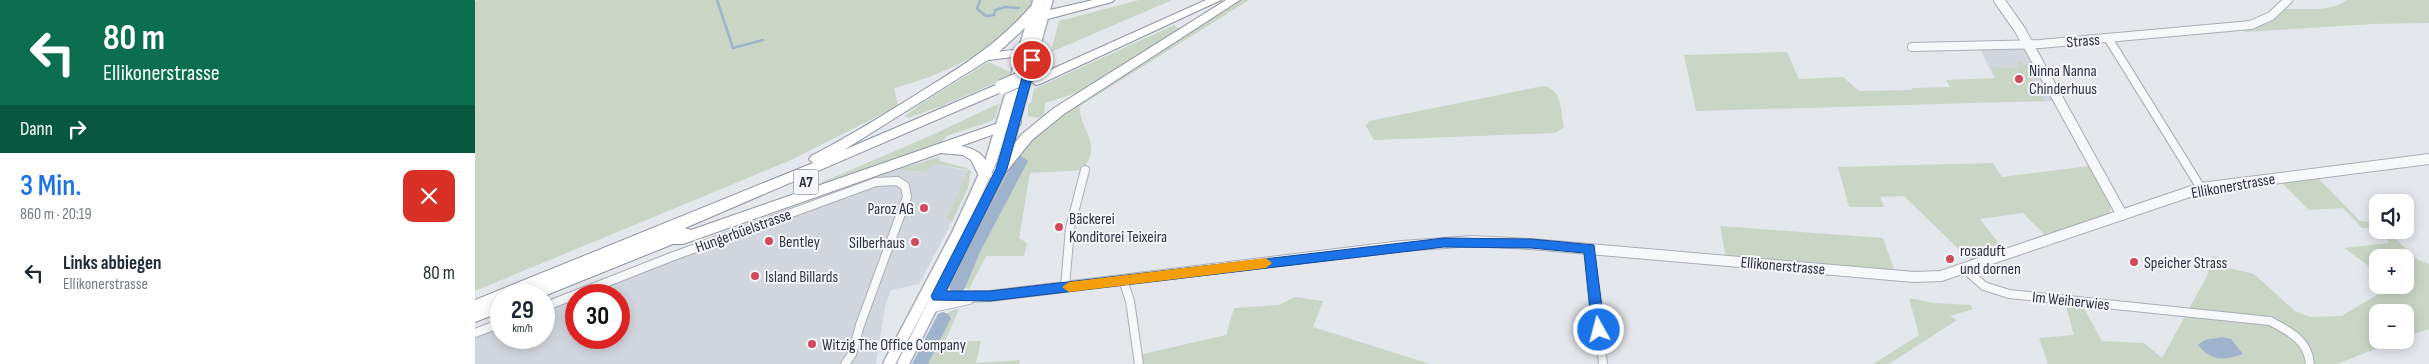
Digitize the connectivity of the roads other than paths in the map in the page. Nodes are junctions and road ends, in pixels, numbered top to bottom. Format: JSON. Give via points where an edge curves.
{"nodes":[{"id":1,"x":1047,"y":0,"type":"edge"},
{"id":2,"x":1065,"y":0,"type":"edge"},
{"id":3,"x":1107,"y":0,"type":"edge"},
{"id":4,"x":1197,"y":0,"type":"edge"},
{"id":5,"x":1215,"y":0,"type":"edge"},
{"id":6,"x":1234,"y":0,"type":"edge"},
{"id":7,"x":1999,"y":0,"type":"edge"},
{"id":8,"x":2288,"y":0,"type":"edge"},
{"id":9,"x":1037,"y":11,"type":"edge"},
{"id":10,"x":2108,"y":38,"type":"junction"},
{"id":11,"x":2027,"y":44,"type":"junction"},
{"id":12,"x":1912,"y":47,"type":"dead end"},
{"id":13,"x":983,"y":59,"type":"junction"},
{"id":14,"x":1032,"y":66,"type":"junction"},
{"id":15,"x":1000,"y":92,"type":"junction"},
{"id":16,"x":1048,"y":119,"type":"junction"},
{"id":17,"x":1006,"y":122,"type":"junction"},
{"id":18,"x":936,"y":150,"type":"junction"},
{"id":19,"x":2429,"y":159,"type":"edge"},
{"id":20,"x":1001,"y":169,"type":"junction"},
{"id":21,"x":1085,"y":170,"type":"dead end"},
{"id":22,"x":985,"y":174,"type":"junction"},
{"id":23,"x":2201,"y":188,"type":"junction"},
{"id":24,"x":2122,"y":215,"type":"junction"},
{"id":25,"x":694,"y":219,"type":"junction"},
{"id":26,"x":1589,"y":248,"type":"junction"},
{"id":27,"x":611,"y":263,"type":"junction"},
{"id":28,"x":1965,"y":269,"type":"junction"},
{"id":29,"x":1123,"y":280,"type":"junction"},
{"id":30,"x":530,"y":284,"type":"edge"},
{"id":31,"x":555,"y":285,"type":"edge"},
{"id":32,"x":1065,"y":285,"type":"junction"},
{"id":33,"x":490,"y":300,"type":"edge"},
{"id":34,"x":934,"y":302,"type":"junction"},
{"id":35,"x":555,"y":303,"type":"edge"},
{"id":36,"x":475,"y":306,"type":"edge"},
{"id":37,"x":490,"y":310,"type":"edge"},
{"id":38,"x":475,"y":316,"type":"edge"},
{"id":39,"x":490,"y":327,"type":"edge"},
{"id":40,"x":475,"y":333,"type":"edge"},
{"id":41,"x":845,"y":364,"type":"edge"},
{"id":42,"x":889,"y":364,"type":"edge"},
{"id":43,"x":903,"y":364,"type":"edge"},
{"id":44,"x":1139,"y":364,"type":"edge"},
{"id":45,"x":1603,"y":364,"type":"edge"},
{"id":46,"x":2310,"y":364,"type":"edge"}],
"edges":[{"from":1,"to":9,"type":"main road"},
{"from":2,"to":3,"type":"highway","via":[[1081,3]]},
{"from":3,"to":9,"type":"highway"},
{"from":4,"to":14,"type":"highway","number":"A7"},
{"from":5,"to":14,"type":"highway","number":"A7"},
{"from":6,"to":16,"type":"highway","number":"A7"},
{"from":7,"to":11,"type":"street"},
{"from":8,"to":10,"type":"street","via":[[2272,16],[2251,25]]},
{"from":9,"to":13,"type":"highway","number":"A7"},
{"from":9,"to":14,"type":"main road"},
{"from":10,"to":11,"type":"street","name":"Strass"},
{"from":10,"to":23,"type":"street","name":"Strass"},
{"from":11,"to":12,"type":"street","name":"Strass"},
{"from":11,"to":24,"type":"street"},
{"from":13,"to":14,"type":"highway","number":"A7","via":[[1005,53]]},
{"from":13,"to":25,"type":"highway","number":"A7","via":[[839,147]]},
{"from":14,"to":15,"type":"highway","number":"A7"},
{"from":14,"to":17,"type":"main road"},
{"from":15,"to":25,"type":"highway","number":"A7"},
{"from":15,"to":27,"type":"highway","number":"A7","via":[[814,178]]},
{"from":16,"to":17,"type":"highway","number":"A7","via":[[1029,124]]},
{"from":16,"to":20,"type":"highway","number":"A7","via":[[1020,144]]},
{"from":17,"to":18,"type":"highway","number":"A7"},
{"from":17,"to":20,"type":"main road"},
{"from":17,"to":22,"type":"main road"},
{"from":18,"to":22,"type":"highway","number":"A7","via":[[972,153],[982,162]]},
{"from":18,"to":27,"type":"highway","number":"A7"},
{"from":19,"to":23,"type":"street","name":"Ellikonerstrasse"},
{"from":20,"to":34,"type":"main road"},
{"from":21,"to":32,"type":"street","via":[[1073,204]]},
{"from":22,"to":34,"type":"main road","via":[[958,233]]},
{"from":23,"to":24,"type":"street","name":"Ellikonerstrasse"},
{"from":24,"to":28,"type":"street","name":"Ellikonerstrasse"},
{"from":25,"to":30,"type":"highway","number":"A7"},
{"from":26,"to":28,"type":"street","name":"Ellikonerstrasse","via":[[1928,278]]},
{"from":26,"to":29,"type":"street","name":"Ellikonerstrasse","via":[[1444,242]]},
{"from":26,"to":45,"type":"street"},
{"from":27,"to":31,"type":"highway","number":"A7"},
{"from":28,"to":46,"type":"street","name":"Im Weiherwies","via":[[1983,286],[2009,294],[2270,322],[2286,328],[2307,346]]},
{"from":29,"to":32,"type":"street","name":"Ellikonerstrasse"},
{"from":29,"to":44,"type":"street","via":[[1130,301]]},
{"from":32,"to":34,"type":"street","name":"Ellikonerstrasse"},
{"from":33,"to":36,"type":"highway","number":"A7"},
{"from":34,"to":42,"type":"main road"},
{"from":34,"to":43,"type":"main road"},
{"from":35,"to":41,"type":"street","name":"Hungerbüelstrasse","via":[[867,185],[897,181],[905,186],[907,197]]},
{"from":37,"to":38,"type":"highway"},
{"from":39,"to":40,"type":"street"}]}
